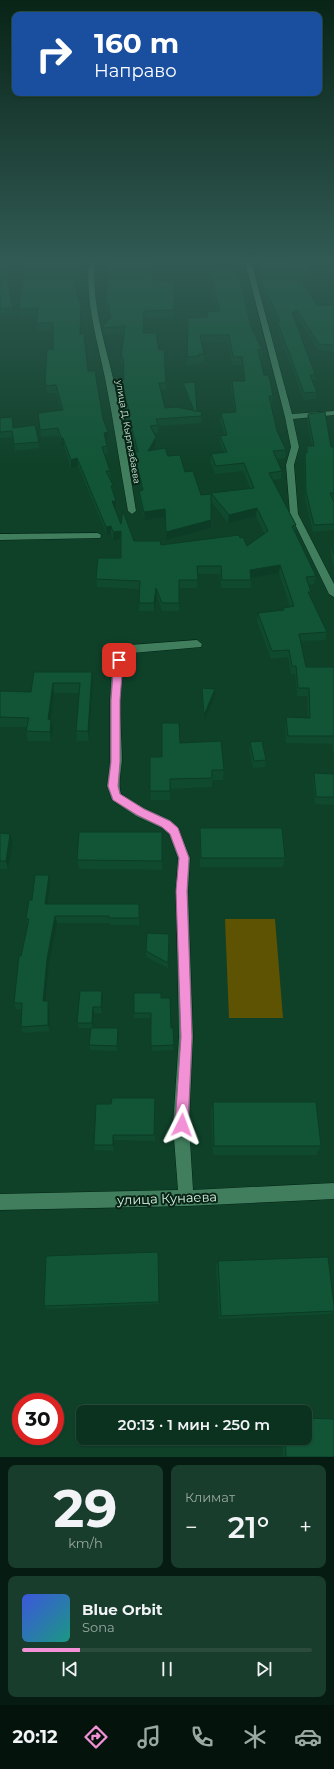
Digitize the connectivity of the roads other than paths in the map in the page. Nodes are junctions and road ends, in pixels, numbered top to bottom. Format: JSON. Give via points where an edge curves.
{"nodes":[{"id":1,"x":97,"y":329,"type":"edge"},
{"id":2,"x":266,"y":329,"type":"edge"},
{"id":3,"x":334,"y":413,"type":"edge"},
{"id":4,"x":289,"y":417,"type":"junction"},
{"id":5,"x":132,"y":511,"type":"dead end"},
{"id":6,"x":98,"y":536,"type":"dead end"},
{"id":7,"x":0,"y":537,"type":"edge"},
{"id":8,"x":334,"y":594,"type":"edge"},
{"id":9,"x":197,"y":644,"type":"dead end"},
{"id":10,"x":334,"y":1191,"type":"edge"},
{"id":11,"x":186,"y":1198,"type":"junction"},
{"id":12,"x":0,"y":1202,"type":"edge"}],
"edges":[{"from":1,"to":5,"type":"street","name":"улица Д. Кыргызбаева","via":[[110,384]]},
{"from":2,"to":4,"type":"street"},
{"from":3,"to":4,"type":"street"},
{"from":4,"to":8,"type":"street","via":[[295,447],[290,465],[294,514]]},
{"from":6,"to":7,"type":"street"},
{"from":9,"to":11,"type":"street","via":[[130,649],[122,653],[115,700],[116,762],[113,786],[116,797],[174,831],[184,858],[182,891],[186,1037],[182,1125]]},
{"from":10,"to":11,"type":"street","name":"улица Кунаева"},
{"from":11,"to":12,"type":"street","name":"улица Кунаева"}]}
